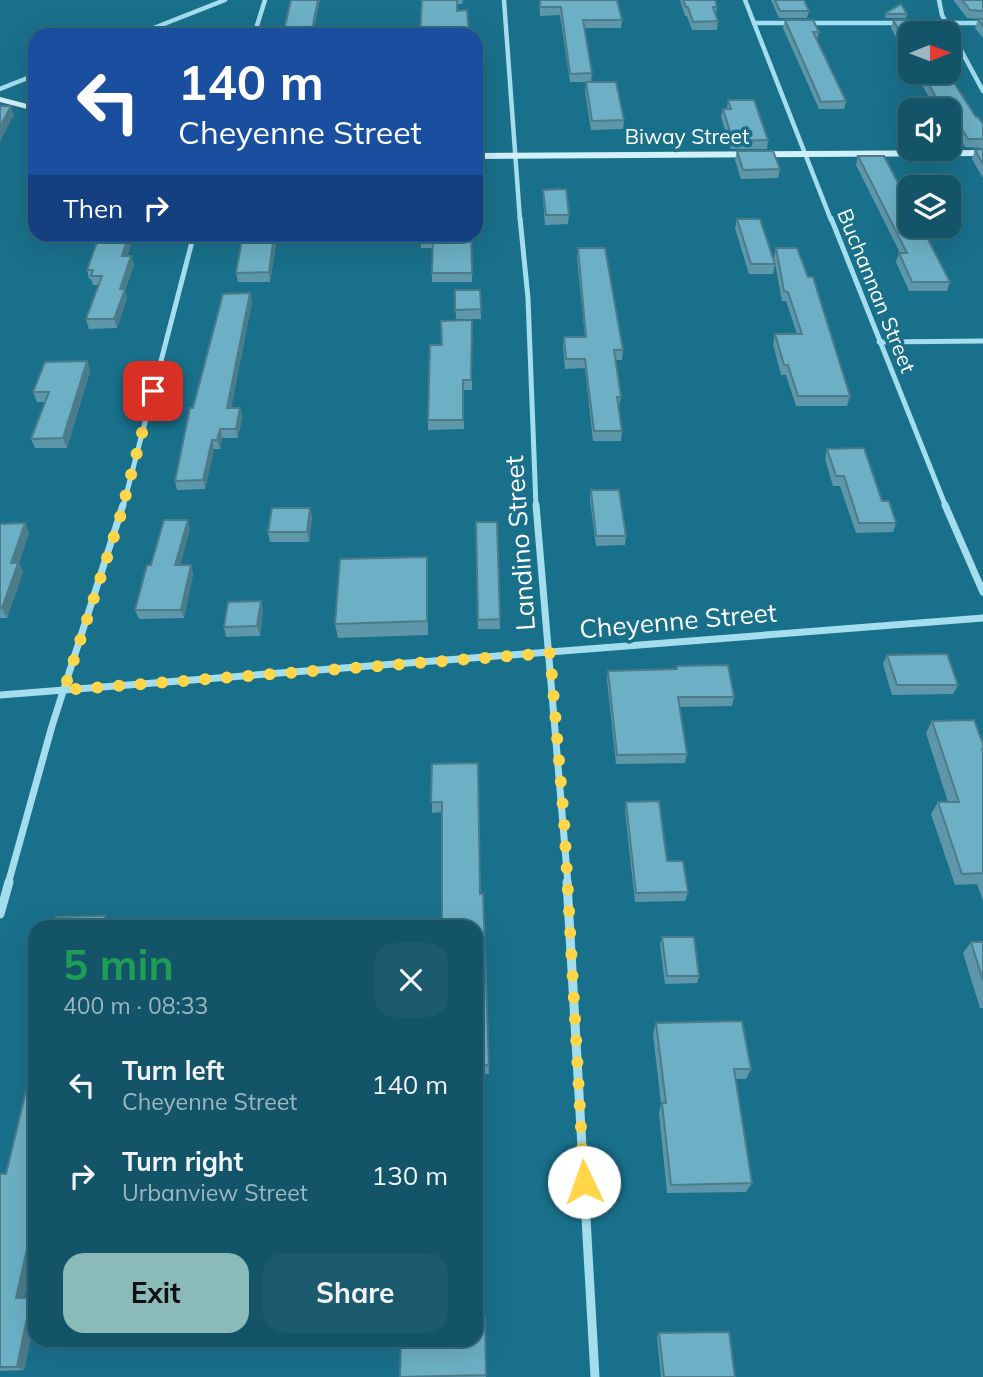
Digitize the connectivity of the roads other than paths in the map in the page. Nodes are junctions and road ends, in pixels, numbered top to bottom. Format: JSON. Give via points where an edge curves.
{"nodes":[{"id":1,"x":225,"y":0,"type":"edge"},
{"id":2,"x":265,"y":0,"type":"edge"},
{"id":3,"x":504,"y":0,"type":"edge"},
{"id":4,"x":745,"y":0,"type":"edge"},
{"id":5,"x":939,"y":0,"type":"edge"},
{"id":6,"x":945,"y":21,"type":"edge"},
{"id":7,"x":754,"y":23,"type":"junction"},
{"id":8,"x":898,"y":23,"type":"edge"},
{"id":9,"x":961,"y":23,"type":"edge"},
{"id":10,"x":983,"y":23,"type":"edge"},
{"id":11,"x":154,"y":28,"type":"edge"},
{"id":12,"x":256,"y":28,"type":"edge"},
{"id":13,"x":961,"y":51,"type":"edge"},
{"id":14,"x":28,"y":78,"type":"edge"},
{"id":15,"x":0,"y":89,"type":"edge"},
{"id":16,"x":983,"y":91,"type":"edge"},
{"id":17,"x":0,"y":99,"type":"edge"},
{"id":18,"x":28,"y":107,"type":"edge"},
{"id":19,"x":983,"y":153,"type":"edge"},
{"id":20,"x":805,"y":154,"type":"junction"},
{"id":21,"x":483,"y":156,"type":"edge"},
{"id":22,"x":513,"y":156,"type":"junction"},
{"id":23,"x":192,"y":242,"type":"edge"},
{"id":24,"x":983,"y":341,"type":"edge"},
{"id":25,"x":880,"y":342,"type":"junction"},
{"id":26,"x":983,"y":592,"type":"edge"},
{"id":27,"x":983,"y":618,"type":"edge"},
{"id":28,"x":550,"y":653,"type":"junction"},
{"id":29,"x":64,"y":690,"type":"junction"},
{"id":30,"x":0,"y":695,"type":"edge"},
{"id":31,"x":0,"y":914,"type":"edge"},
{"id":32,"x":595,"y":1377,"type":"edge"}],
"edges":[{"from":1,"to":11,"type":"street"},
{"from":2,"to":12,"type":"street"},
{"from":3,"to":22,"type":"street","name":"Landino Street"},
{"from":4,"to":7,"type":"street","name":"Buchannan Street"},
{"from":5,"to":6,"type":"street"},
{"from":7,"to":8,"type":"street"},
{"from":7,"to":20,"type":"street","name":"Buchannan Street"},
{"from":9,"to":10,"type":"street"},
{"from":13,"to":16,"type":"street"},
{"from":14,"to":15,"type":"street"},
{"from":17,"to":18,"type":"street"},
{"from":19,"to":20,"type":"street","name":"Biway Street"},
{"from":20,"to":22,"type":"street","name":"Biway Street"},
{"from":20,"to":25,"type":"street","name":"Buchannan Street"},
{"from":21,"to":22,"type":"street","name":"Biway Street"},
{"from":22,"to":28,"type":"street","name":"Landino Street","via":[[528,298],[536,503]]},
{"from":23,"to":29,"type":"street","via":[[119,521]]},
{"from":24,"to":25,"type":"street"},
{"from":25,"to":26,"type":"street","name":"Buchannan Street"},
{"from":27,"to":28,"type":"street","name":"Cheyenne Street"},
{"from":28,"to":29,"type":"street","name":"Cheyenne Street"},
{"from":28,"to":32,"type":"street","name":"Landino Street","via":[[565,834]]},
{"from":29,"to":30,"type":"street","name":"Cheyenne Street"},
{"from":29,"to":31,"type":"street"}]}
